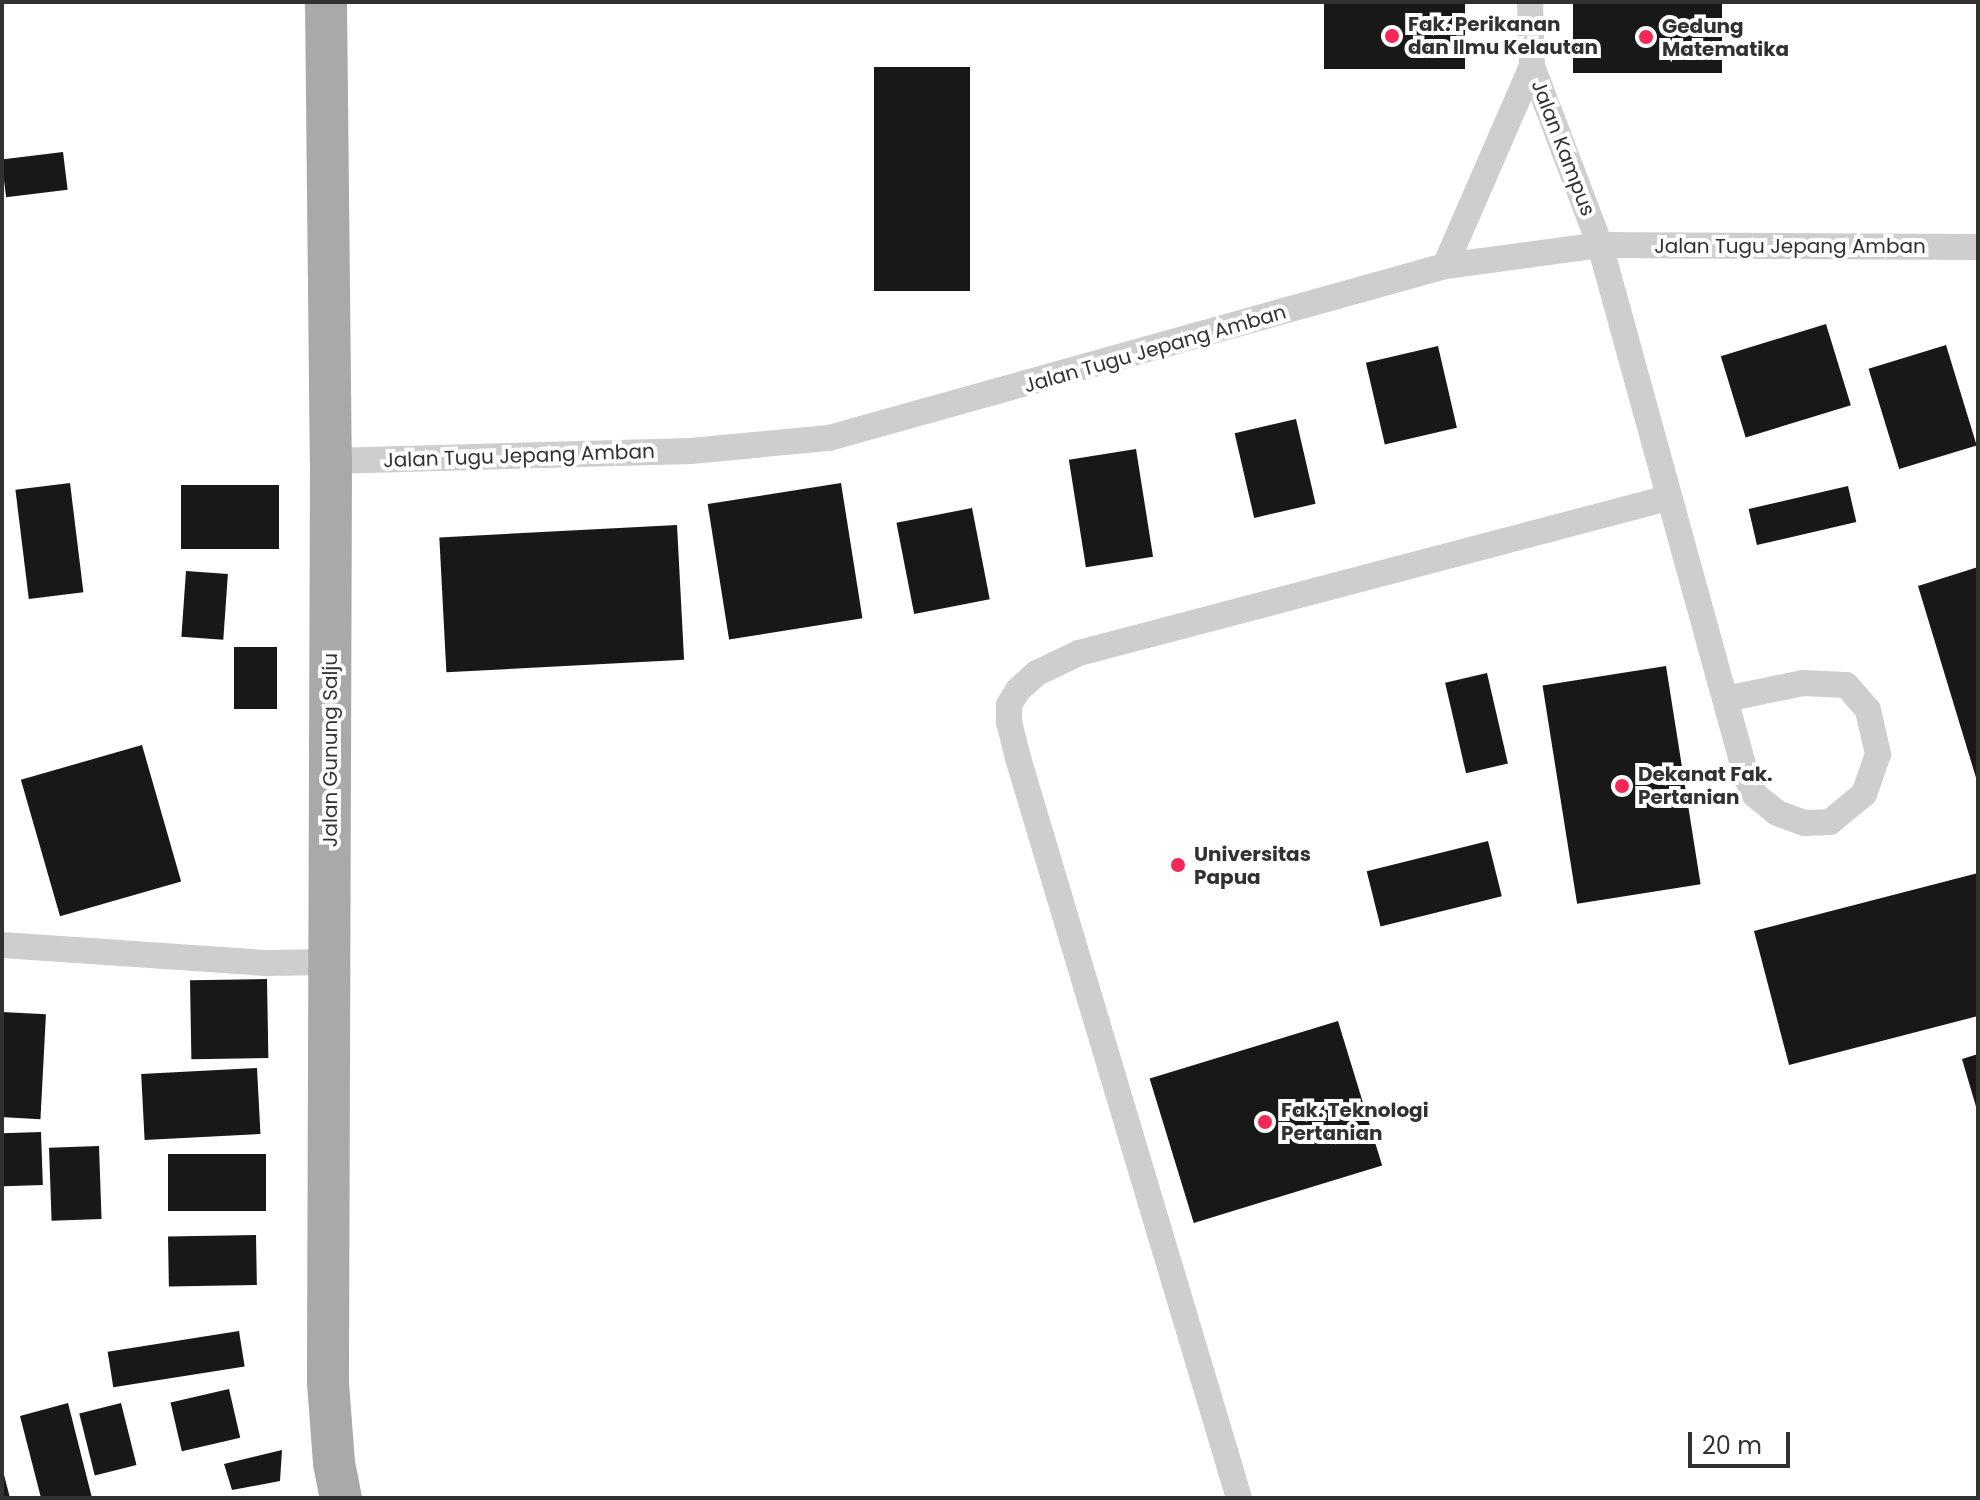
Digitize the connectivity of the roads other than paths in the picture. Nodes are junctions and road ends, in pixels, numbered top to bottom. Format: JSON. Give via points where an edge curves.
{"nodes":[{"id":1,"x":326,"y":2,"type":"edge"},
{"id":2,"x":1530,"y":2,"type":"edge"},
{"id":3,"x":1532,"y":66,"type":"junction"},
{"id":4,"x":1600,"y":245,"type":"junction"},
{"id":5,"x":1978,"y":247,"type":"edge"},
{"id":6,"x":1445,"y":266,"type":"junction"},
{"id":7,"x":331,"y":461,"type":"junction"},
{"id":8,"x":1668,"y":498,"type":"junction"},
{"id":9,"x":1726,"y":699,"type":"junction"},
{"id":10,"x":2,"y":945,"type":"edge"},
{"id":11,"x":330,"y":962,"type":"junction"},
{"id":12,"x":341,"y":1498,"type":"edge"},
{"id":13,"x":1239,"y":1498,"type":"edge"}],
"edges":[{"from":1,"to":7,"type":"main road","name":"Jalan Gunung Salju"},
{"from":2,"to":3,"type":"street","name":"Jalan Kampus"},
{"from":3,"to":4,"type":"street","name":"Jalan Kampus"},
{"from":3,"to":6,"type":"street"},
{"from":4,"to":5,"type":"street","name":"Jalan Tugu Jepang Amban"},
{"from":4,"to":6,"type":"street","name":"Jalan Tugu Jepang Amban"},
{"from":4,"to":8,"type":"street","name":"Jalan Kampus"},
{"from":6,"to":7,"type":"street","name":"Jalan Tugu Jepang Amban","via":[[829,438],[691,451]]},
{"from":7,"to":11,"type":"main road","name":"Jalan Gunung Salju"},
{"from":8,"to":9,"type":"street","name":"Jalan Kampus"},
{"from":8,"to":13,"type":"street","via":[[1079,653],[1037,673],[1009,705],[1018,758]]},
{"from":9,"to":9,"type":"street","via":[[1747,779],[1755,795],[1777,813],[1818,825],[1830,822],[1864,794],[1878,754],[1868,710],[1846,685],[1803,683]]},
{"from":10,"to":11,"type":"street","via":[[268,963]]},
{"from":11,"to":12,"type":"main road","name":"Jalan Gunung Salju","via":[[328,1383]]}]}
